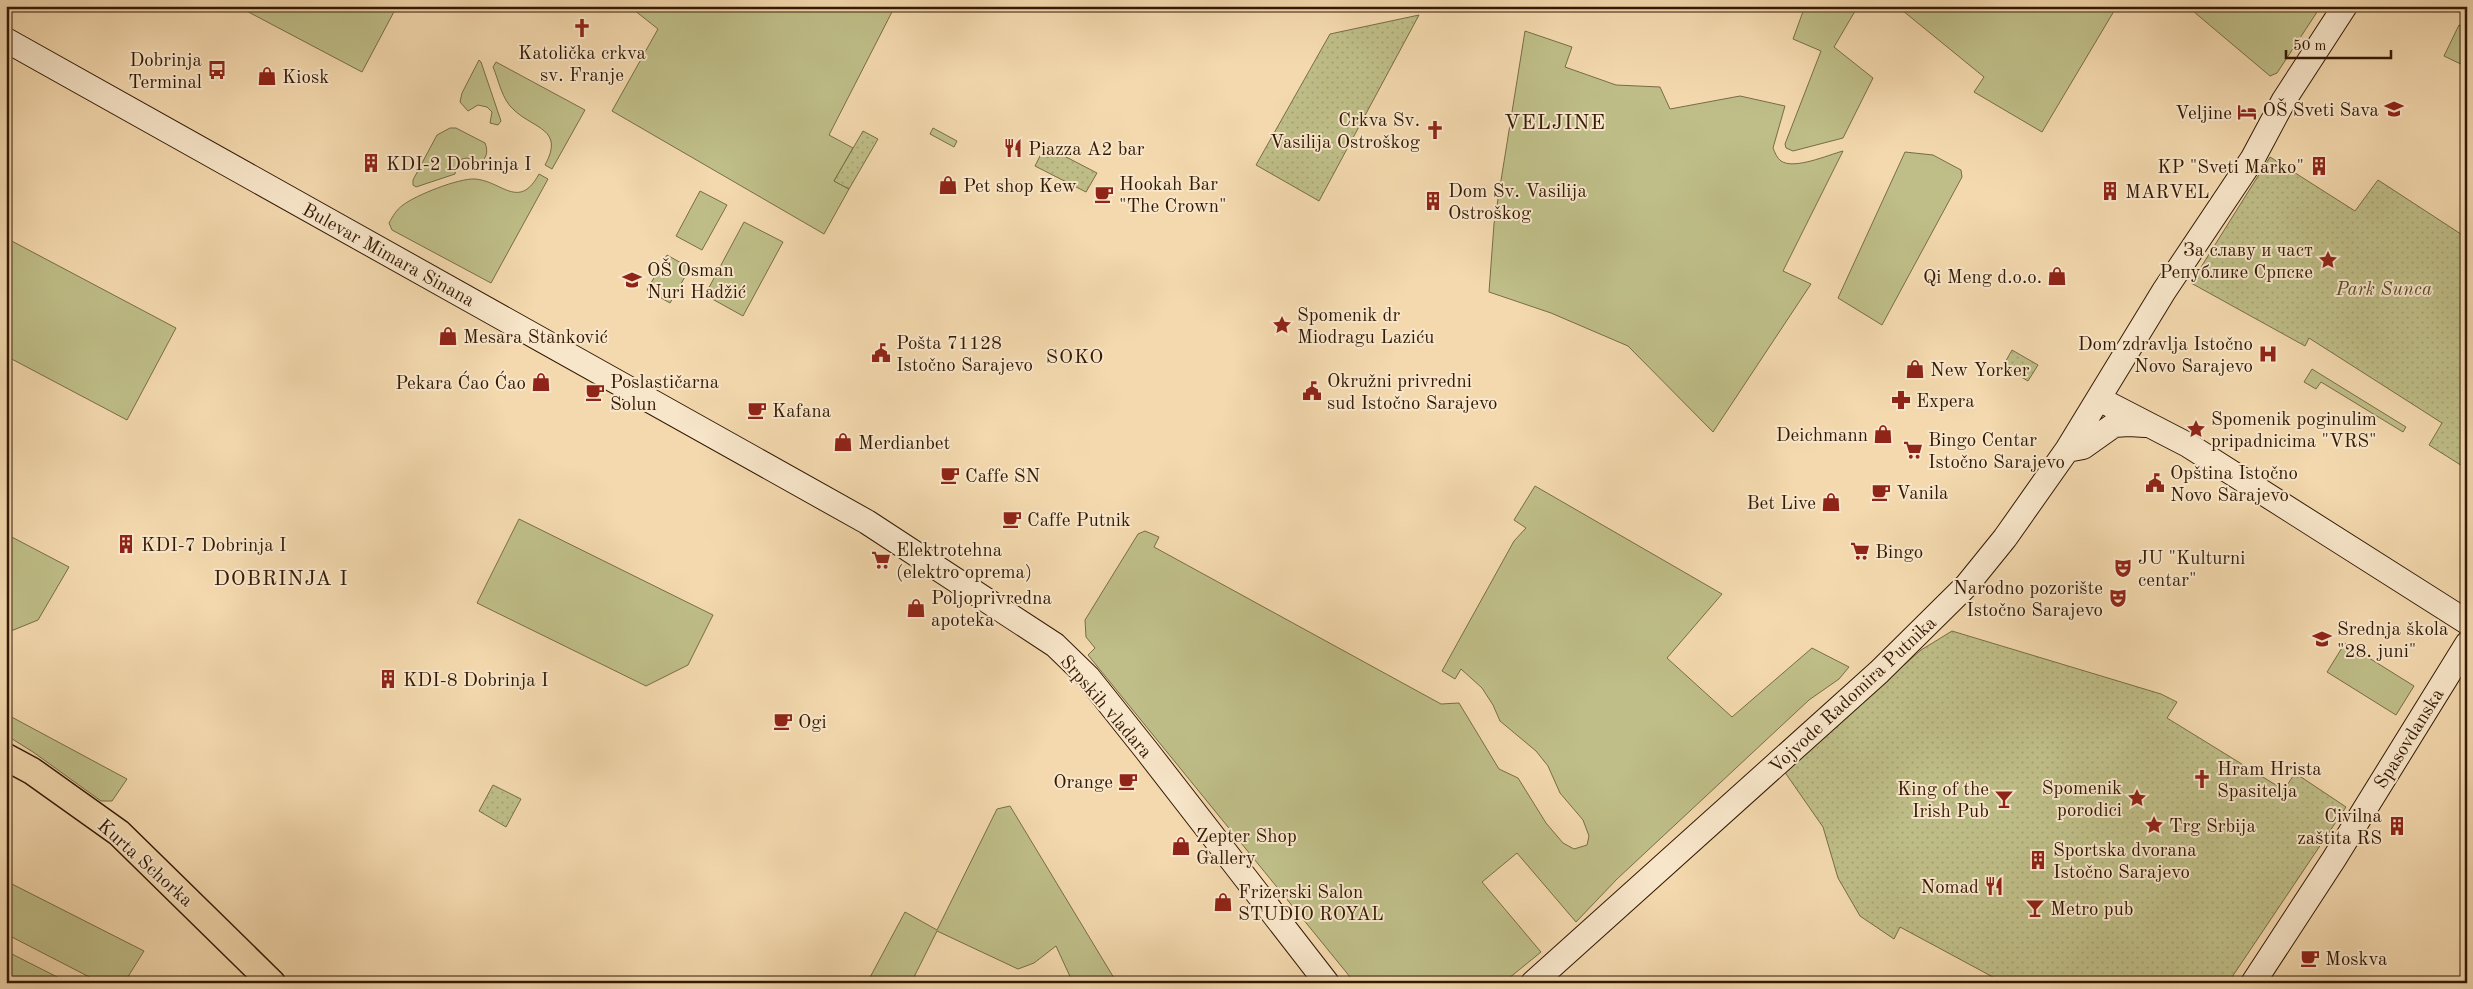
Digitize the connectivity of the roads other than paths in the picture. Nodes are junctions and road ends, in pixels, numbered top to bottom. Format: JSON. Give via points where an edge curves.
{"nodes":[{"id":1,"x":2345,"y":6,"type":"edge"},
{"id":2,"x":6,"y":40,"type":"edge"},
{"id":3,"x":2111,"y":379,"type":"junction"},
{"id":4,"x":2099,"y":399,"type":"junction"},
{"id":5,"x":2154,"y":426,"type":"junction"},
{"id":6,"x":2067,"y":450,"type":"junction"},
{"id":7,"x":772,"y":468,"type":"joint"},
{"id":8,"x":2467,"y":622,"type":"edge"},
{"id":9,"x":2467,"y":644,"type":"edge"},
{"id":10,"x":6,"y":757,"type":"edge"},
{"id":11,"x":272,"y":983,"type":"edge"},
{"id":12,"x":1328,"y":983,"type":"edge"},
{"id":13,"x":1533,"y":983,"type":"edge"},
{"id":14,"x":2253,"y":983,"type":"edge"}],
"edges":[{"from":1,"to":3,"type":"street","name":"Vojvode Radomira Putnika","via":[[2284,100],[2253,158],[2164,291]]},
{"from":2,"to":7,"type":"street","name":"Bulevar Mimara Sinana"},
{"from":3,"to":4,"type":"street","name":"Vojvode Radomira Putnika"},
{"from":3,"to":5,"type":"street"},
{"from":4,"to":5,"type":"street"},
{"from":4,"to":6,"type":"street","name":"Vojvode Radomira Putnika"},
{"from":5,"to":6,"type":"street","via":[[2114,426],[2082,446]]},
{"from":5,"to":8,"type":"street","via":[[2234,473]]},
{"from":6,"to":13,"type":"street","name":"Vojvode Radomira Putnika","via":[[1967,585],[1920,633]]},
{"from":7,"to":12,"type":"street","name":"Srpskih vladara","via":[[867,522],[1055,645],[1077,666],[1147,751]]},
{"from":9,"to":14,"type":"street","name":"Spasovdanska"},
{"from":10,"to":11,"type":"main road","name":"Kurta Schorka","via":[[120,833]]}]}
